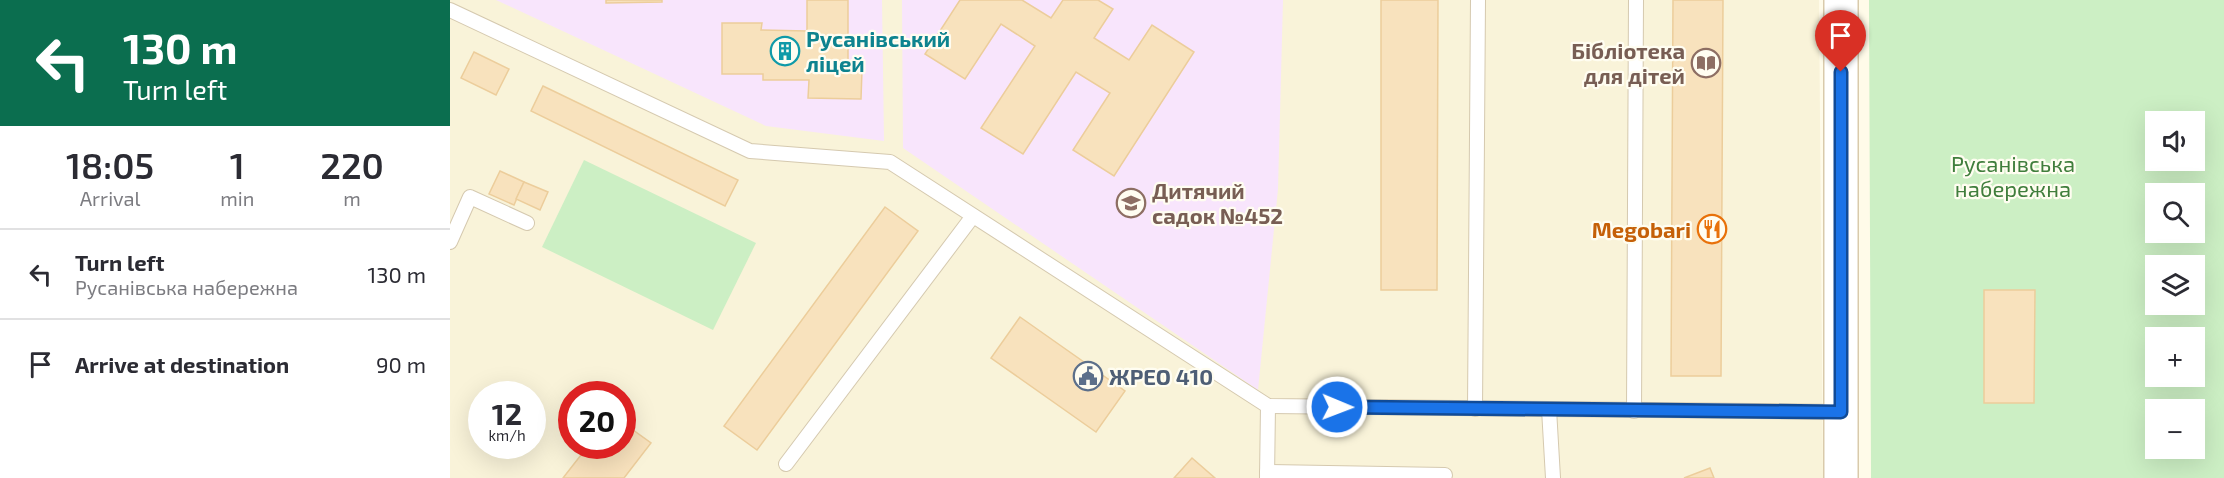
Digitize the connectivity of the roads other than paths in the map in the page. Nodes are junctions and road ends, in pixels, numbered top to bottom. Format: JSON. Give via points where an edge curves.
{"nodes":[{"id":1,"x":1478,"y":0,"type":"edge"},
{"id":2,"x":1636,"y":0,"type":"edge"},
{"id":3,"x":1841,"y":0,"type":"edge"},
{"id":4,"x":450,"y":10,"type":"edge"},
{"id":5,"x":973,"y":216,"type":"junction"},
{"id":6,"x":527,"y":223,"type":"dead end"},
{"id":7,"x":450,"y":242,"type":"edge"},
{"id":8,"x":1268,"y":406,"type":"junction"},
{"id":9,"x":1475,"y":408,"type":"junction"},
{"id":10,"x":1549,"y":409,"type":"junction"},
{"id":11,"x":1634,"y":411,"type":"junction"},
{"id":12,"x":1841,"y":412,"type":"junction"},
{"id":13,"x":786,"y":464,"type":"dead end"},
{"id":14,"x":1267,"y":475,"type":"edge"},
{"id":15,"x":1445,"y":475,"type":"dead end"},
{"id":16,"x":1553,"y":478,"type":"edge"},
{"id":17,"x":1841,"y":478,"type":"edge"}],
"edges":[{"from":1,"to":9,"type":"lane"},
{"from":2,"to":11,"type":"lane"},
{"from":3,"to":12,"type":"main road"},
{"from":4,"to":5,"type":"lane","via":[[750,151],[890,162]]},
{"from":5,"to":8,"type":"lane"},
{"from":5,"to":13,"type":"lane"},
{"from":6,"to":7,"type":"lane","via":[[470,198]]},
{"from":8,"to":9,"type":"lane"},
{"from":8,"to":14,"type":"lane"},
{"from":9,"to":10,"type":"lane"},
{"from":10,"to":11,"type":"lane"},
{"from":10,"to":16,"type":"lane"},
{"from":11,"to":12,"type":"lane"},
{"from":12,"to":17,"type":"main road"},
{"from":14,"to":15,"type":"lane"}]}
